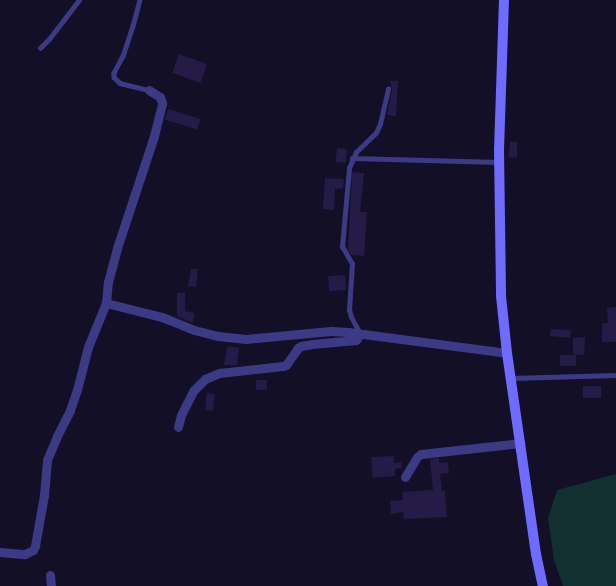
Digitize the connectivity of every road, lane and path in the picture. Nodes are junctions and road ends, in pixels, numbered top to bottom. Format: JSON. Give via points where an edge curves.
{"nodes":[{"id":1,"x":79,"y":0,"type":"edge"},
{"id":2,"x":140,"y":0,"type":"edge"},
{"id":3,"x":504,"y":0,"type":"edge"},
{"id":4,"x":40,"y":48,"type":"dead end"},
{"id":5,"x":388,"y":89,"type":"dead end"},
{"id":6,"x":149,"y":90,"type":"joint"},
{"id":7,"x":352,"y":158,"type":"junction"},
{"id":8,"x":499,"y":162,"type":"junction"},
{"id":9,"x":106,"y":303,"type":"junction"},
{"id":10,"x":360,"y":334,"type":"junction"},
{"id":11,"x":507,"y":353,"type":"junction"},
{"id":12,"x":616,"y":375,"type":"edge"},
{"id":13,"x":511,"y":378,"type":"junction"},
{"id":14,"x":178,"y":427,"type":"dead end"},
{"id":15,"x":520,"y":443,"type":"junction"},
{"id":16,"x":405,"y":477,"type":"dead end"},
{"id":17,"x":0,"y":552,"type":"edge"},
{"id":18,"x":50,"y":575,"type":"dead end"},
{"id":19,"x":51,"y":586,"type":"edge"},
{"id":20,"x":543,"y":586,"type":"edge"}],
"edges":[{"from":1,"to":4,"type":"lane"},
{"from":2,"to":6,"type":"lane","via":[[114,77],[120,83]]},
{"from":3,"to":8,"type":"street"},
{"from":5,"to":7,"type":"lane","via":[[376,133]]},
{"from":6,"to":9,"type":"street","via":[[160,97],[162,104],[108,282]]},
{"from":7,"to":8,"type":"lane"},
{"from":7,"to":10,"type":"lane","via":[[342,248],[352,264],[350,310]]},
{"from":8,"to":11,"type":"street","via":[[500,296]]},
{"from":9,"to":10,"type":"street","via":[[162,317],[194,330],[218,336],[246,339],[330,331]]},
{"from":9,"to":17,"type":"street","via":[[88,347],[70,410],[47,460],[35,546],[26,554]]},
{"from":10,"to":11,"type":"street"},
{"from":10,"to":14,"type":"street","via":[[356,340],[301,346],[283,366],[219,373],[205,379],[194,390],[181,415]]},
{"from":11,"to":13,"type":"street"},
{"from":12,"to":13,"type":"lane"},
{"from":13,"to":15,"type":"street"},
{"from":15,"to":16,"type":"street","via":[[421,454]]},
{"from":15,"to":20,"type":"street"},
{"from":18,"to":19,"type":"street"}]}
